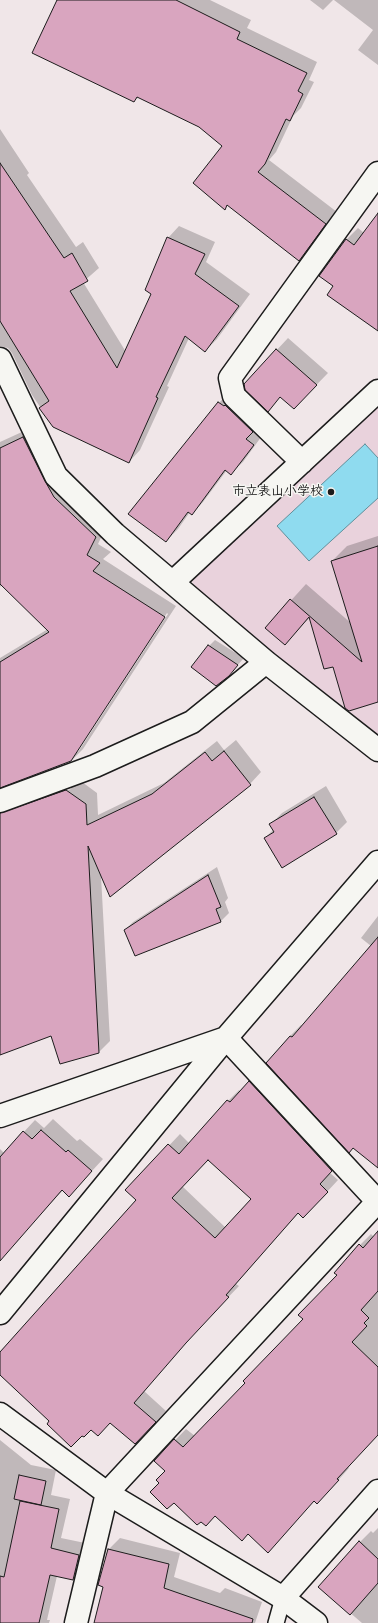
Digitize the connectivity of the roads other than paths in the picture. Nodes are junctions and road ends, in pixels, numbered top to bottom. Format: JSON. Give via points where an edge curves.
{"nodes":[{"id":1,"x":378,"y":173,"type":"edge"},
{"id":2,"x":0,"y":359,"type":"edge"},
{"id":3,"x":378,"y":391,"type":"edge"},
{"id":4,"x":302,"y":462,"type":"junction"},
{"id":5,"x":173,"y":582,"type":"junction"},
{"id":6,"x":266,"y":662,"type":"junction"},
{"id":7,"x":378,"y":750,"type":"edge"},
{"id":8,"x":0,"y":801,"type":"edge"},
{"id":9,"x":378,"y":862,"type":"edge"},
{"id":10,"x":226,"y":1038,"type":"junction"},
{"id":11,"x":0,"y":1116,"type":"edge"},
{"id":12,"x":378,"y":1201,"type":"edge"},
{"id":13,"x":0,"y":1313,"type":"edge"},
{"id":14,"x":0,"y":1414,"type":"edge"},
{"id":15,"x":378,"y":1491,"type":"edge"},
{"id":16,"x":107,"y":1493,"type":"junction"},
{"id":17,"x":283,"y":1598,"type":"junction"},
{"id":18,"x":76,"y":1623,"type":"edge"},
{"id":19,"x":276,"y":1623,"type":"edge"},
{"id":20,"x":316,"y":1623,"type":"edge"}],
"edges":[{"from":1,"to":4,"type":"street","via":[[230,378],[234,396]]},
{"from":2,"to":5,"type":"street","via":[[56,476],[115,534]]},
{"from":3,"to":4,"type":"street"},
{"from":4,"to":5,"type":"street"},
{"from":5,"to":6,"type":"street"},
{"from":6,"to":7,"type":"street"},
{"from":6,"to":8,"type":"street","via":[[192,722],[96,766]]},
{"from":9,"to":10,"type":"street"},
{"from":10,"to":11,"type":"street"},
{"from":10,"to":12,"type":"street"},
{"from":10,"to":13,"type":"street"},
{"from":12,"to":16,"type":"street"},
{"from":14,"to":16,"type":"street"},
{"from":15,"to":17,"type":"street"},
{"from":16,"to":17,"type":"street"},
{"from":16,"to":18,"type":"street"},
{"from":17,"to":19,"type":"lane"},
{"from":17,"to":20,"type":"street"}]}
